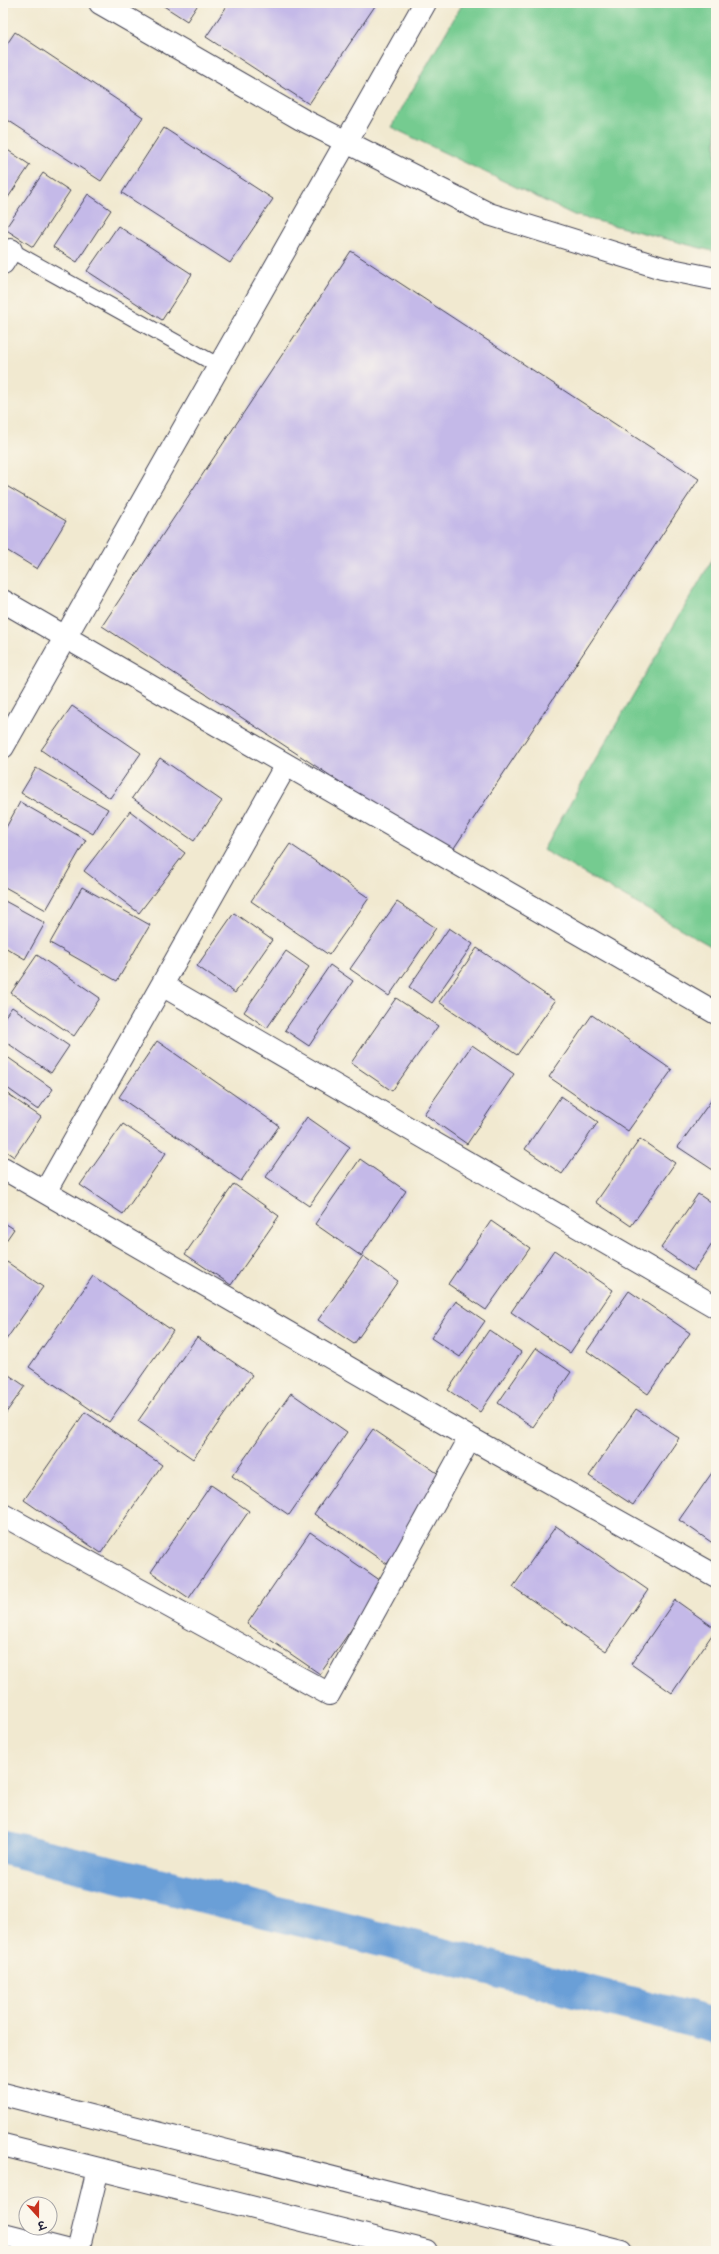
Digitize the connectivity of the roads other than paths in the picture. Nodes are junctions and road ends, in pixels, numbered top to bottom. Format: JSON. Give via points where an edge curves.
{"nodes":[{"id":1,"x":100,"y":3,"type":"edge"},
{"id":2,"x":425,"y":3,"type":"edge"},
{"id":3,"x":347,"y":142,"type":"junction"},
{"id":4,"x":6,"y":253,"type":"edge"},
{"id":5,"x":716,"y":279,"type":"edge"},
{"id":6,"x":219,"y":366,"type":"junction"},
{"id":7,"x":3,"y":601,"type":"edge"},
{"id":8,"x":66,"y":638,"type":"junction"},
{"id":9,"x":3,"y":748,"type":"edge"},
{"id":10,"x":286,"y":764,"type":"junction"},
{"id":11,"x":162,"y":985,"type":"junction"},
{"id":12,"x":716,"y":1013,"type":"edge"},
{"id":13,"x":3,"y":1168,"type":"edge"},
{"id":14,"x":45,"y":1192,"type":"junction"},
{"id":15,"x":716,"y":1308,"type":"edge"},
{"id":16,"x":470,"y":1438,"type":"junction"},
{"id":17,"x":3,"y":1515,"type":"edge"},
{"id":18,"x":716,"y":1576,"type":"edge"},
{"id":19,"x":3,"y":2094,"type":"edge"},
{"id":20,"x":3,"y":2145,"type":"edge"},
{"id":21,"x":98,"y":2169,"type":"junction"},
{"id":22,"x":3,"y":2234,"type":"edge"},
{"id":23,"x":70,"y":2251,"type":"edge"},
{"id":24,"x":78,"y":2251,"type":"edge"},
{"id":25,"x":426,"y":2251,"type":"edge"},
{"id":26,"x":621,"y":2251,"type":"edge"}],
"edges":[{"from":1,"to":3,"type":"street","via":[[301,119]]},
{"from":2,"to":3,"type":"street"},
{"from":3,"to":5,"type":"street","via":[[489,214],[662,268]]},
{"from":3,"to":6,"type":"street"},
{"from":4,"to":6,"type":"lane"},
{"from":6,"to":8,"type":"street"},
{"from":7,"to":8,"type":"street"},
{"from":8,"to":9,"type":"street"},
{"from":8,"to":10,"type":"street"},
{"from":10,"to":11,"type":"street"},
{"from":10,"to":12,"type":"street"},
{"from":11,"to":14,"type":"street"},
{"from":11,"to":15,"type":"street"},
{"from":13,"to":14,"type":"street"},
{"from":14,"to":16,"type":"street"},
{"from":16,"to":17,"type":"street","via":[[329,1694]]},
{"from":16,"to":18,"type":"street"},
{"from":19,"to":26,"type":"street"},
{"from":20,"to":21,"type":"street"},
{"from":21,"to":24,"type":"street"},
{"from":21,"to":25,"type":"street"},
{"from":22,"to":23,"type":"street"}]}
